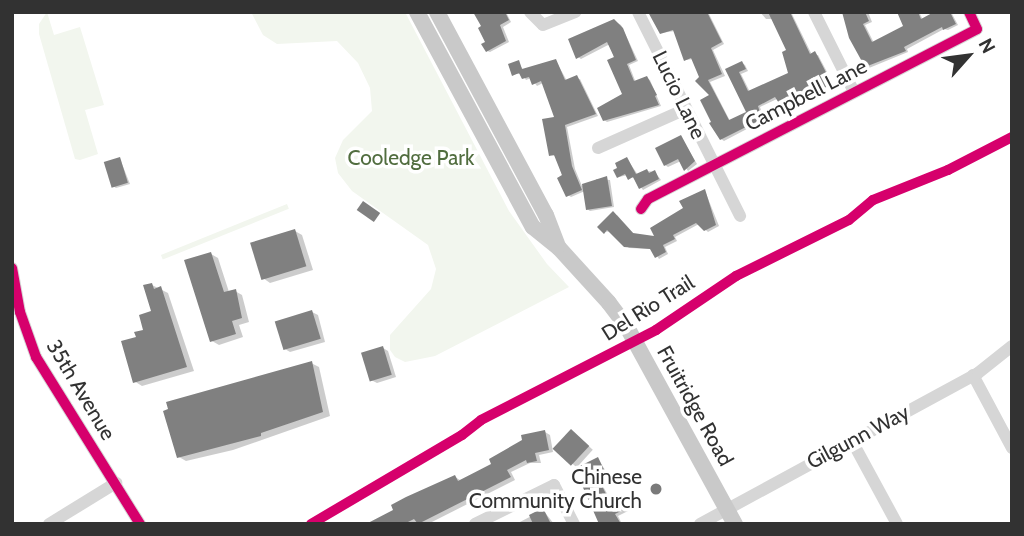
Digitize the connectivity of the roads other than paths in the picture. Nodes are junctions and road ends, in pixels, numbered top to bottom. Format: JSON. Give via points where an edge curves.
{"nodes":[{"id":1,"x":417,"y":12,"type":"edge"},
{"id":2,"x":437,"y":12,"type":"edge"},
{"id":3,"x":530,"y":12,"type":"edge"},
{"id":4,"x":575,"y":12,"type":"edge"},
{"id":5,"x":638,"y":12,"type":"edge"},
{"id":6,"x":814,"y":12,"type":"edge"},
{"id":7,"x":969,"y":12,"type":"edge"},
{"id":8,"x":854,"y":92,"type":"junction"},
{"id":9,"x":686,"y":109,"type":"junction"},
{"id":10,"x":598,"y":148,"type":"dead end"},
{"id":11,"x":714,"y":165,"type":"junction"},
{"id":12,"x":641,"y":209,"type":"dead end"},
{"id":13,"x":740,"y":216,"type":"dead end"},
{"id":14,"x":559,"y":248,"type":"junction"},
{"id":15,"x":12,"y":268,"type":"edge"},
{"id":16,"x":1012,"y":346,"type":"edge"},
{"id":17,"x":973,"y":375,"type":"junction"},
{"id":18,"x":852,"y":441,"type":"junction"},
{"id":19,"x":1012,"y":448,"type":"edge"},
{"id":20,"x":116,"y":483,"type":"junction"},
{"id":21,"x":727,"y":509,"type":"junction"},
{"id":22,"x":49,"y":524,"type":"edge"},
{"id":23,"x":140,"y":524,"type":"edge"},
{"id":24,"x":475,"y":524,"type":"edge"},
{"id":25,"x":575,"y":524,"type":"edge"},
{"id":26,"x":700,"y":524,"type":"edge"},
{"id":27,"x":735,"y":524,"type":"edge"},
{"id":28,"x":897,"y":524,"type":"edge"}],
"edges":[{"from":1,"to":14,"type":"main road","name":"Fruitridge Road","via":[[509,188],[533,227]]},
{"from":2,"to":14,"type":"main road","name":"Fruitridge Road","via":[[546,215]]},
{"from":3,"to":4,"type":"street","via":[[540,24]]},
{"from":5,"to":9,"type":"street","name":"Lucio Lane"},
{"from":6,"to":8,"type":"street"},
{"from":7,"to":8,"type":"street","name":"Campbell Lane","via":[[976,29]]},
{"from":8,"to":11,"type":"street","name":"Campbell Lane"},
{"from":9,"to":10,"type":"street"},
{"from":9,"to":11,"type":"street","name":"Lucio Lane"},
{"from":11,"to":12,"type":"street","name":"Campbell Lane","via":[[648,199]]},
{"from":11,"to":13,"type":"street","name":"Lucio Lane"},
{"from":14,"to":21,"type":"main road","name":"Fruitridge Road","via":[[634,338]]},
{"from":15,"to":20,"type":"street","name":"35th Avenue","via":[[20,312],[36,358]]},
{"from":16,"to":17,"type":"street","name":"Gilgunn Way"},
{"from":17,"to":18,"type":"street","name":"Gilgunn Way"},
{"from":17,"to":19,"type":"street"},
{"from":18,"to":21,"type":"street","name":"Gilgunn Way"},
{"from":18,"to":28,"type":"street"},
{"from":20,"to":22,"type":"street"},
{"from":20,"to":23,"type":"street","name":"35th Avenue"},
{"from":21,"to":26,"type":"street","name":"Gilgunn Way"},
{"from":21,"to":27,"type":"main road","name":"Fruitridge Road"},
{"from":24,"to":25,"type":"street","via":[[554,485]]}]}
